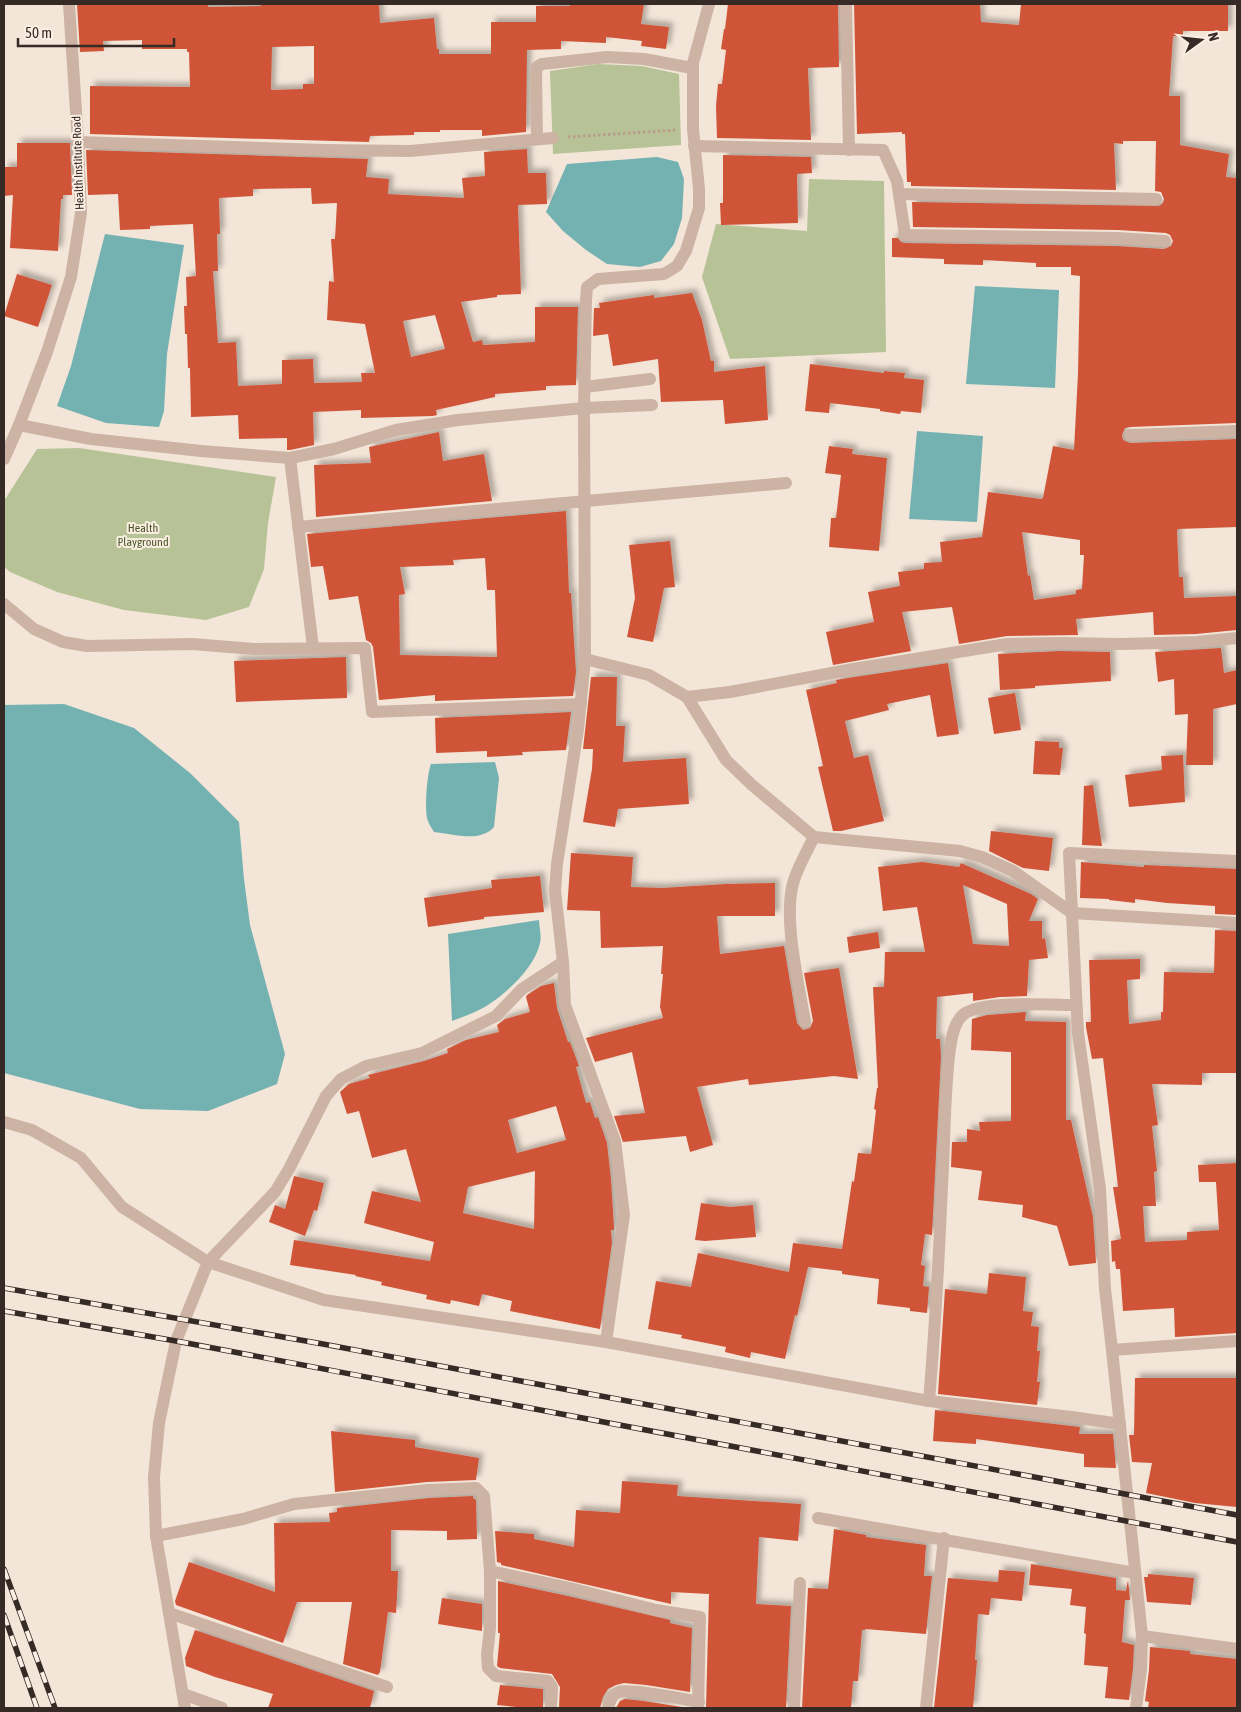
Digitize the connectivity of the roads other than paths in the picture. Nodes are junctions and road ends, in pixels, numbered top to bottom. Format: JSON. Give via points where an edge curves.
{"nodes":[{"id":1,"x":69,"y":4,"type":"edge"},
{"id":2,"x":709,"y":4,"type":"edge"},
{"id":3,"x":846,"y":4,"type":"edge"},
{"id":4,"x":692,"y":68,"type":"junction"},
{"id":5,"x":552,"y":138,"type":"road end"},
{"id":6,"x":537,"y":139,"type":"junction"},
{"id":7,"x":78,"y":142,"type":"junction"},
{"id":8,"x":694,"y":146,"type":"junction"},
{"id":9,"x":849,"y":150,"type":"junction"},
{"id":10,"x":899,"y":194,"type":"junction"},
{"id":11,"x":1156,"y":199,"type":"dead end"},
{"id":12,"x":1165,"y":241,"type":"dead end"},
{"id":13,"x":650,"y":378,"type":"dead end"},
{"id":14,"x":585,"y":387,"type":"junction"},
{"id":15,"x":652,"y":405,"type":"dead end"},
{"id":16,"x":584,"y":408,"type":"junction"},
{"id":17,"x":19,"y":426,"type":"junction"},
{"id":18,"x":1237,"y":431,"type":"edge"},
{"id":19,"x":1130,"y":435,"type":"dead end"},
{"id":20,"x":290,"y":458,"type":"junction"},
{"id":21,"x":4,"y":459,"type":"edge"},
{"id":22,"x":786,"y":483,"type":"dead end"},
{"id":23,"x":584,"y":500,"type":"junction"},
{"id":24,"x":298,"y":526,"type":"junction"},
{"id":25,"x":4,"y":604,"type":"edge"},
{"id":26,"x":1237,"y":638,"type":"edge"},
{"id":27,"x":313,"y":648,"type":"junction"},
{"id":28,"x":585,"y":659,"type":"junction"},
{"id":29,"x":687,"y":697,"type":"junction"},
{"id":30,"x":581,"y":704,"type":"junction"},
{"id":31,"x":814,"y":837,"type":"junction"},
{"id":32,"x":1237,"y":861,"type":"edge"},
{"id":33,"x":1072,"y":914,"type":"junction"},
{"id":34,"x":1237,"y":923,"type":"edge"},
{"id":35,"x":563,"y":962,"type":"junction"},
{"id":36,"x":1076,"y":1005,"type":"junction"},
{"id":37,"x":805,"y":1022,"type":"dead end"},
{"id":38,"x":4,"y":1122,"type":"edge"},
{"id":39,"x":208,"y":1262,"type":"junction"},
{"id":40,"x":1237,"y":1340,"type":"edge"},
{"id":41,"x":606,"y":1342,"type":"junction"},
{"id":42,"x":1112,"y":1350,"type":"junction"},
{"id":43,"x":929,"y":1401,"type":"junction"},
{"id":44,"x":1120,"y":1424,"type":"junction"},
{"id":45,"x":818,"y":1518,"type":"dead end"},
{"id":46,"x":156,"y":1536,"type":"junction"},
{"id":47,"x":944,"y":1538,"type":"junction"},
{"id":48,"x":490,"y":1571,"type":"junction"},
{"id":49,"x":1135,"y":1573,"type":"junction"},
{"id":50,"x":800,"y":1583,"type":"dead end"},
{"id":51,"x":169,"y":1613,"type":"junction"},
{"id":52,"x":1142,"y":1636,"type":"junction"},
{"id":53,"x":1237,"y":1649,"type":"edge"},
{"id":54,"x":387,"y":1687,"type":"dead end"},
{"id":55,"x":182,"y":1694,"type":"junction"},
{"id":56,"x":698,"y":1705,"type":"edge"},
{"id":57,"x":185,"y":1708,"type":"edge"},
{"id":58,"x":222,"y":1708,"type":"edge"},
{"id":59,"x":551,"y":1708,"type":"edge"},
{"id":60,"x":608,"y":1708,"type":"edge"},
{"id":61,"x":794,"y":1708,"type":"edge"},
{"id":62,"x":926,"y":1708,"type":"edge"},
{"id":63,"x":1136,"y":1708,"type":"edge"}],
"edges":[{"from":1,"to":7,"type":"street","name":"Health Institute Road"},
{"from":2,"to":4,"type":"street"},
{"from":3,"to":9,"type":"street"},
{"from":4,"to":6,"type":"street","via":[[644,59],[607,57],[542,64],[537,67],[536,74]]},
{"from":4,"to":8,"type":"street"},
{"from":5,"to":6,"type":"street"},
{"from":6,"to":7,"type":"street","via":[[410,151]]},
{"from":7,"to":17,"type":"street","name":"Health Institute Road","via":[[81,213],[71,277]]},
{"from":8,"to":9,"type":"street"},
{"from":8,"to":14,"type":"street","via":[[699,208],[686,252],[677,266],[664,274],[598,279],[587,287]]},
{"from":9,"to":10,"type":"street","via":[[883,150],[897,181]]},
{"from":10,"to":11,"type":"street"},
{"from":10,"to":12,"type":"street","via":[[905,235]]},
{"from":13,"to":14,"type":"street"},
{"from":14,"to":16,"type":"street"},
{"from":15,"to":16,"type":"street"},
{"from":16,"to":20,"type":"street","via":[[458,420],[396,430],[334,449]]},
{"from":16,"to":23,"type":"street"},
{"from":17,"to":20,"type":"street","via":[[91,439]]},
{"from":17,"to":21,"type":"street","name":"Health Institute Road"},
{"from":18,"to":19,"type":"street"},
{"from":20,"to":24,"type":"street"},
{"from":22,"to":23,"type":"street"},
{"from":23,"to":24,"type":"street"},
{"from":23,"to":28,"type":"street"},
{"from":24,"to":27,"type":"street"},
{"from":25,"to":27,"type":"street","via":[[34,629],[63,642],[86,646],[192,644],[254,649]]},
{"from":26,"to":29,"type":"street","via":[[1122,644],[1007,644]]},
{"from":27,"to":30,"type":"street","via":[[365,648],[372,712]]},
{"from":28,"to":29,"type":"street","via":[[649,675]]},
{"from":28,"to":30,"type":"street"},
{"from":29,"to":31,"type":"street","via":[[726,760]]},
{"from":30,"to":35,"type":"street","via":[[555,891]]},
{"from":31,"to":33,"type":"street","via":[[960,851],[982,857],[1013,871]]},
{"from":31,"to":37,"type":"street","via":[[794,881],[791,906],[791,936]]},
{"from":32,"to":33,"type":"street","via":[[1069,852]]},
{"from":33,"to":34,"type":"street"},
{"from":33,"to":36,"type":"street"},
{"from":35,"to":39,"type":"street","via":[[522,989],[496,1016],[422,1053],[366,1066],[342,1079],[326,1096],[275,1192]]},
{"from":35,"to":41,"type":"street","via":[[565,1005],[615,1141],[624,1215]]},
{"from":36,"to":42,"type":"street","via":[[1100,1189]]},
{"from":36,"to":43,"type":"street","via":[[977,1008],[964,1014],[956,1024],[950,1048],[945,1109]]},
{"from":38,"to":39,"type":"street","via":[[32,1130],[81,1158],[122,1207]]},
{"from":39,"to":41,"type":"street","via":[[324,1300]]},
{"from":39,"to":46,"type":"street","via":[[176,1341],[159,1423],[154,1477]]},
{"from":40,"to":42,"type":"street"},
{"from":41,"to":43,"type":"street"},
{"from":42,"to":44,"type":"street"},
{"from":43,"to":44,"type":"street"},
{"from":44,"to":49,"type":"street"},
{"from":45,"to":47,"type":"street"},
{"from":46,"to":48,"type":"street","via":[[243,1519],[294,1504],[476,1488],[484,1496]]},
{"from":46,"to":51,"type":"street"},
{"from":47,"to":49,"type":"street"},
{"from":47,"to":62,"type":"street"},
{"from":48,"to":56,"type":"street","via":[[700,1618]]},
{"from":48,"to":59,"type":"street","via":[[488,1668],[496,1676],[548,1681],[552,1687]]},
{"from":49,"to":52,"type":"street"},
{"from":50,"to":61,"type":"street"},
{"from":51,"to":54,"type":"street"},
{"from":51,"to":55,"type":"street"},
{"from":52,"to":53,"type":"street"},
{"from":52,"to":63,"type":"street"},
{"from":55,"to":57,"type":"street"},
{"from":55,"to":58,"type":"street"},
{"from":56,"to":60,"type":"street","via":[[642,1693],[619,1692],[612,1697]]}]}
